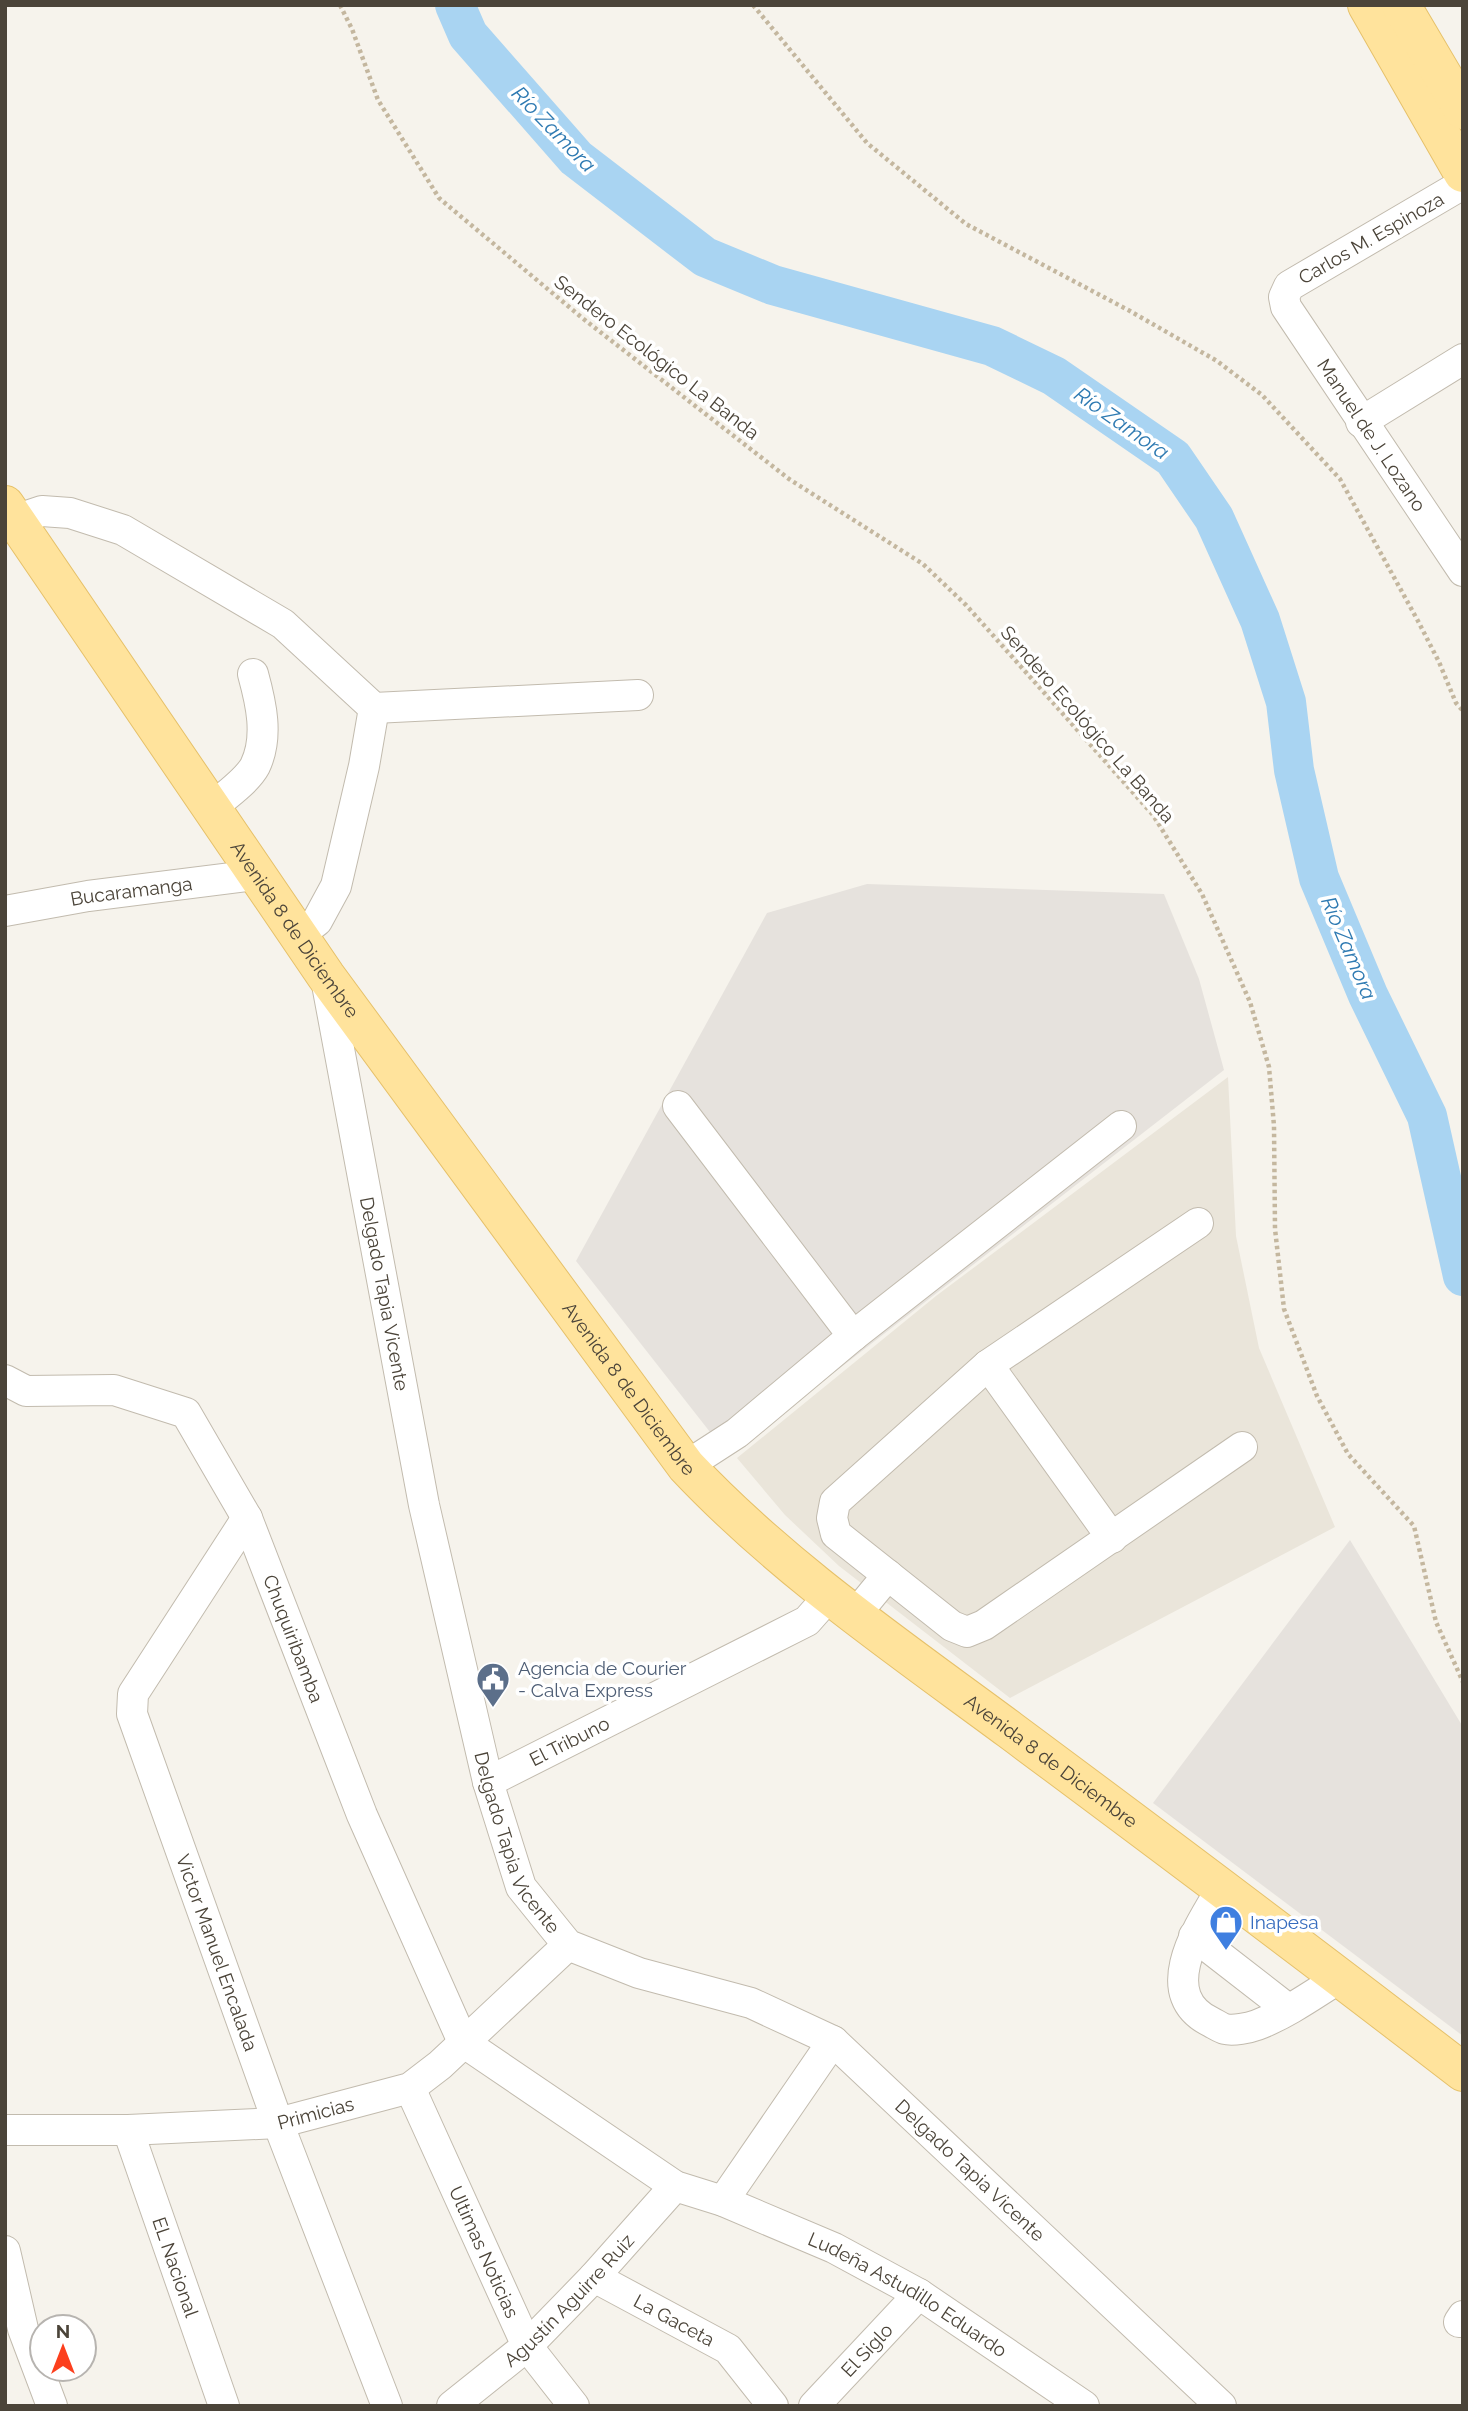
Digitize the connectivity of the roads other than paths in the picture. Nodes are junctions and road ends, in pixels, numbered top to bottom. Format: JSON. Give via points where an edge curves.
{"nodes":[{"id":1,"x":1390,"y":16,"type":"edge"},
{"id":2,"x":1463,"y":110,"type":"edge"},
{"id":3,"x":1463,"y":173,"type":"edge"},
{"id":4,"x":1463,"y":184,"type":"edge"},
{"id":5,"x":1284,"y":297,"type":"joint"},
{"id":6,"x":1463,"y":359,"type":"edge"},
{"id":7,"x":1361,"y":422,"type":"junction"},
{"id":8,"x":10,"y":512,"type":"edge"},
{"id":9,"x":1462,"y":568,"type":"edge"},
{"id":10,"x":253,"y":674,"type":"dead end"},
{"id":11,"x":638,"y":695,"type":"dead end"},
{"id":12,"x":374,"y":708,"type":"junction"},
{"id":13,"x":211,"y":808,"type":"junction"},
{"id":14,"x":256,"y":875,"type":"junction"},
{"id":15,"x":5,"y":911,"type":"edge"},
{"id":16,"x":299,"y":934,"type":"junction"},
{"id":17,"x":326,"y":976,"type":"junction"},
{"id":18,"x":678,"y":1106,"type":"dead end"},
{"id":19,"x":1121,"y":1126,"type":"dead end"},
{"id":20,"x":1198,"y":1223,"type":"dead end"},
{"id":21,"x":853,"y":1336,"type":"junction"},
{"id":22,"x":988,"y":1365,"type":"junction"},
{"id":23,"x":5,"y":1380,"type":"edge"},
{"id":24,"x":1242,"y":1447,"type":"dead end"},
{"id":25,"x":686,"y":1466,"type":"junction"},
{"id":26,"x":247,"y":1518,"type":"junction"},
{"id":27,"x":1112,"y":1538,"type":"junction"},
{"id":28,"x":888,"y":1575,"type":"junction"},
{"id":29,"x":842,"y":1605,"type":"junction"},
{"id":30,"x":488,"y":1782,"type":"junction"},
{"id":31,"x":1222,"y":1888,"type":"junction"},
{"id":32,"x":1194,"y":1936,"type":"junction"},
{"id":33,"x":568,"y":1945,"type":"junction"},
{"id":34,"x":1341,"y":1977,"type":"junction"},
{"id":35,"x":1288,"y":2009,"type":"junction"},
{"id":36,"x":833,"y":2041,"type":"junction"},
{"id":37,"x":463,"y":2042,"type":"junction"},
{"id":38,"x":1463,"y":2072,"type":"edge"},
{"id":39,"x":410,"y":2088,"type":"junction"},
{"id":40,"x":278,"y":2123,"type":"junction"},
{"id":41,"x":5,"y":2130,"type":"edge"},
{"id":42,"x":128,"y":2130,"type":"junction"},
{"id":43,"x":675,"y":2186,"type":"junction"},
{"id":44,"x":723,"y":2201,"type":"junction"},
{"id":45,"x":5,"y":2251,"type":"edge"},
{"id":46,"x":594,"y":2277,"type":"junction"},
{"id":47,"x":919,"y":2294,"type":"junction"},
{"id":48,"x":14,"y":2332,"type":"edge"},
{"id":49,"x":527,"y":2346,"type":"junction"},
{"id":50,"x":52,"y":2406,"type":"edge"},
{"id":51,"x":224,"y":2406,"type":"edge"},
{"id":52,"x":387,"y":2406,"type":"edge"},
{"id":53,"x":452,"y":2406,"type":"edge"},
{"id":54,"x":574,"y":2406,"type":"edge"},
{"id":55,"x":773,"y":2406,"type":"edge"},
{"id":56,"x":814,"y":2406,"type":"edge"},
{"id":57,"x":1084,"y":2406,"type":"edge"},
{"id":58,"x":1222,"y":2406,"type":"edge"}],
"edges":[{"from":1,"to":2,"type":"main road"},
{"from":1,"to":3,"type":"main road"},
{"from":4,"to":5,"type":"street","name":"Carlos M. Espinoza","via":[[1289,286]]},
{"from":5,"to":7,"type":"street","name":"Manuel de J. Lozano","via":[[1286,307]]},
{"from":6,"to":7,"type":"street"},
{"from":7,"to":9,"type":"street","name":"Manuel de J. Lozano"},
{"from":8,"to":12,"type":"street","via":[[70,513],[123,530],[282,624]]},
{"from":8,"to":13,"type":"main road","name":"Avenida 8 de Diciembre"},
{"from":10,"to":13,"type":"street","via":[[262,705],[263,733],[255,766]]},
{"from":11,"to":12,"type":"street"},
{"from":12,"to":16,"type":"street","via":[[336,886],[317,921]]},
{"from":13,"to":14,"type":"main road","name":"Avenida 8 de Diciembre"},
{"from":14,"to":15,"type":"street","name":"Bucaramanga"},
{"from":14,"to":16,"type":"main road","name":"Avenida 8 de Diciembre"},
{"from":16,"to":17,"type":"main road","name":"Avenida 8 de Diciembre"},
{"from":17,"to":25,"type":"main road","name":"Avenida 8 de Diciembre"},
{"from":17,"to":30,"type":"street","name":"Delgado Tapia Vicente","via":[[424,1505]]},
{"from":18,"to":21,"type":"street"},
{"from":19,"to":21,"type":"street"},
{"from":20,"to":22,"type":"street"},
{"from":21,"to":25,"type":"street","via":[[737,1433]]},
{"from":22,"to":27,"type":"street"},
{"from":22,"to":28,"type":"street","via":[[835,1502],[836,1534]]},
{"from":23,"to":26,"type":"street","name":"Chuquiribamba","via":[[26,1391],[114,1390],[186,1413]]},
{"from":24,"to":27,"type":"street"},
{"from":25,"to":29,"type":"main road","name":"Avenida 8 de Diciembre","via":[[725,1508]]},
{"from":26,"to":37,"type":"street","name":"Chuquiribamba","via":[[362,1815]]},
{"from":26,"to":40,"type":"street","name":"Victor Manuel Encalada","via":[[133,1694],[132,1714]]},
{"from":27,"to":28,"type":"street","via":[[967,1632],[952,1626]]},
{"from":28,"to":29,"type":"street","name":"El Tribuno"},
{"from":29,"to":30,"type":"street","name":"El Tribuno"},
{"from":29,"to":31,"type":"main road","name":"Avenida 8 de Diciembre"},
{"from":30,"to":33,"type":"street","name":"Delgado Tapia Vicente","via":[[521,1886]]},
{"from":31,"to":32,"type":"street"},
{"from":31,"to":34,"type":"main road","name":"Avenida 8 de Diciembre"},
{"from":32,"to":35,"type":"street"},
{"from":32,"to":35,"type":"street","via":[[1184,1966],[1184,1997],[1201,2017],[1225,2029],[1255,2026]]},
{"from":33,"to":36,"type":"street","name":"Delgado Tapia Vicente","via":[[639,1973],[751,2003]]},
{"from":33,"to":37,"type":"street","name":"Primicias"},
{"from":34,"to":35,"type":"street"},
{"from":34,"to":38,"type":"main road","name":"Avenida 8 de Diciembre"},
{"from":36,"to":44,"type":"street"},
{"from":36,"to":58,"type":"street","name":"Delgado Tapia Vicente"},
{"from":37,"to":39,"type":"street","name":"Primicias"},
{"from":37,"to":43,"type":"street"},
{"from":39,"to":40,"type":"street","name":"Primicias"},
{"from":39,"to":49,"type":"street","name":"Ultimas Noticias"},
{"from":40,"to":42,"type":"street","name":"Primicias"},
{"from":40,"to":52,"type":"street","name":"Victor Manuel Encalada"},
{"from":41,"to":42,"type":"street","name":"Primicias"},
{"from":42,"to":51,"type":"street","name":"EL Nacional"},
{"from":43,"to":44,"type":"street","name":"Ludeña Astudillo Eduardo"},
{"from":43,"to":46,"type":"street","name":"Agustín Aguirre Ruiz"},
{"from":44,"to":47,"type":"street","name":"Ludeña Astudillo Eduardo","via":[[834,2248]]},
{"from":45,"to":48,"type":"street"},
{"from":46,"to":49,"type":"street","name":"Agustín Aguirre Ruiz"},
{"from":46,"to":55,"type":"street","name":"La Gaceta","via":[[728,2349]]},
{"from":47,"to":56,"type":"street","name":"El Siglo"},
{"from":47,"to":57,"type":"street","name":"Ludeña Astudillo Eduardo"},
{"from":48,"to":50,"type":"street"},
{"from":49,"to":53,"type":"street","name":"Agustín Aguirre Ruiz"},
{"from":49,"to":54,"type":"street","name":"Ultimas Noticias"}]}
